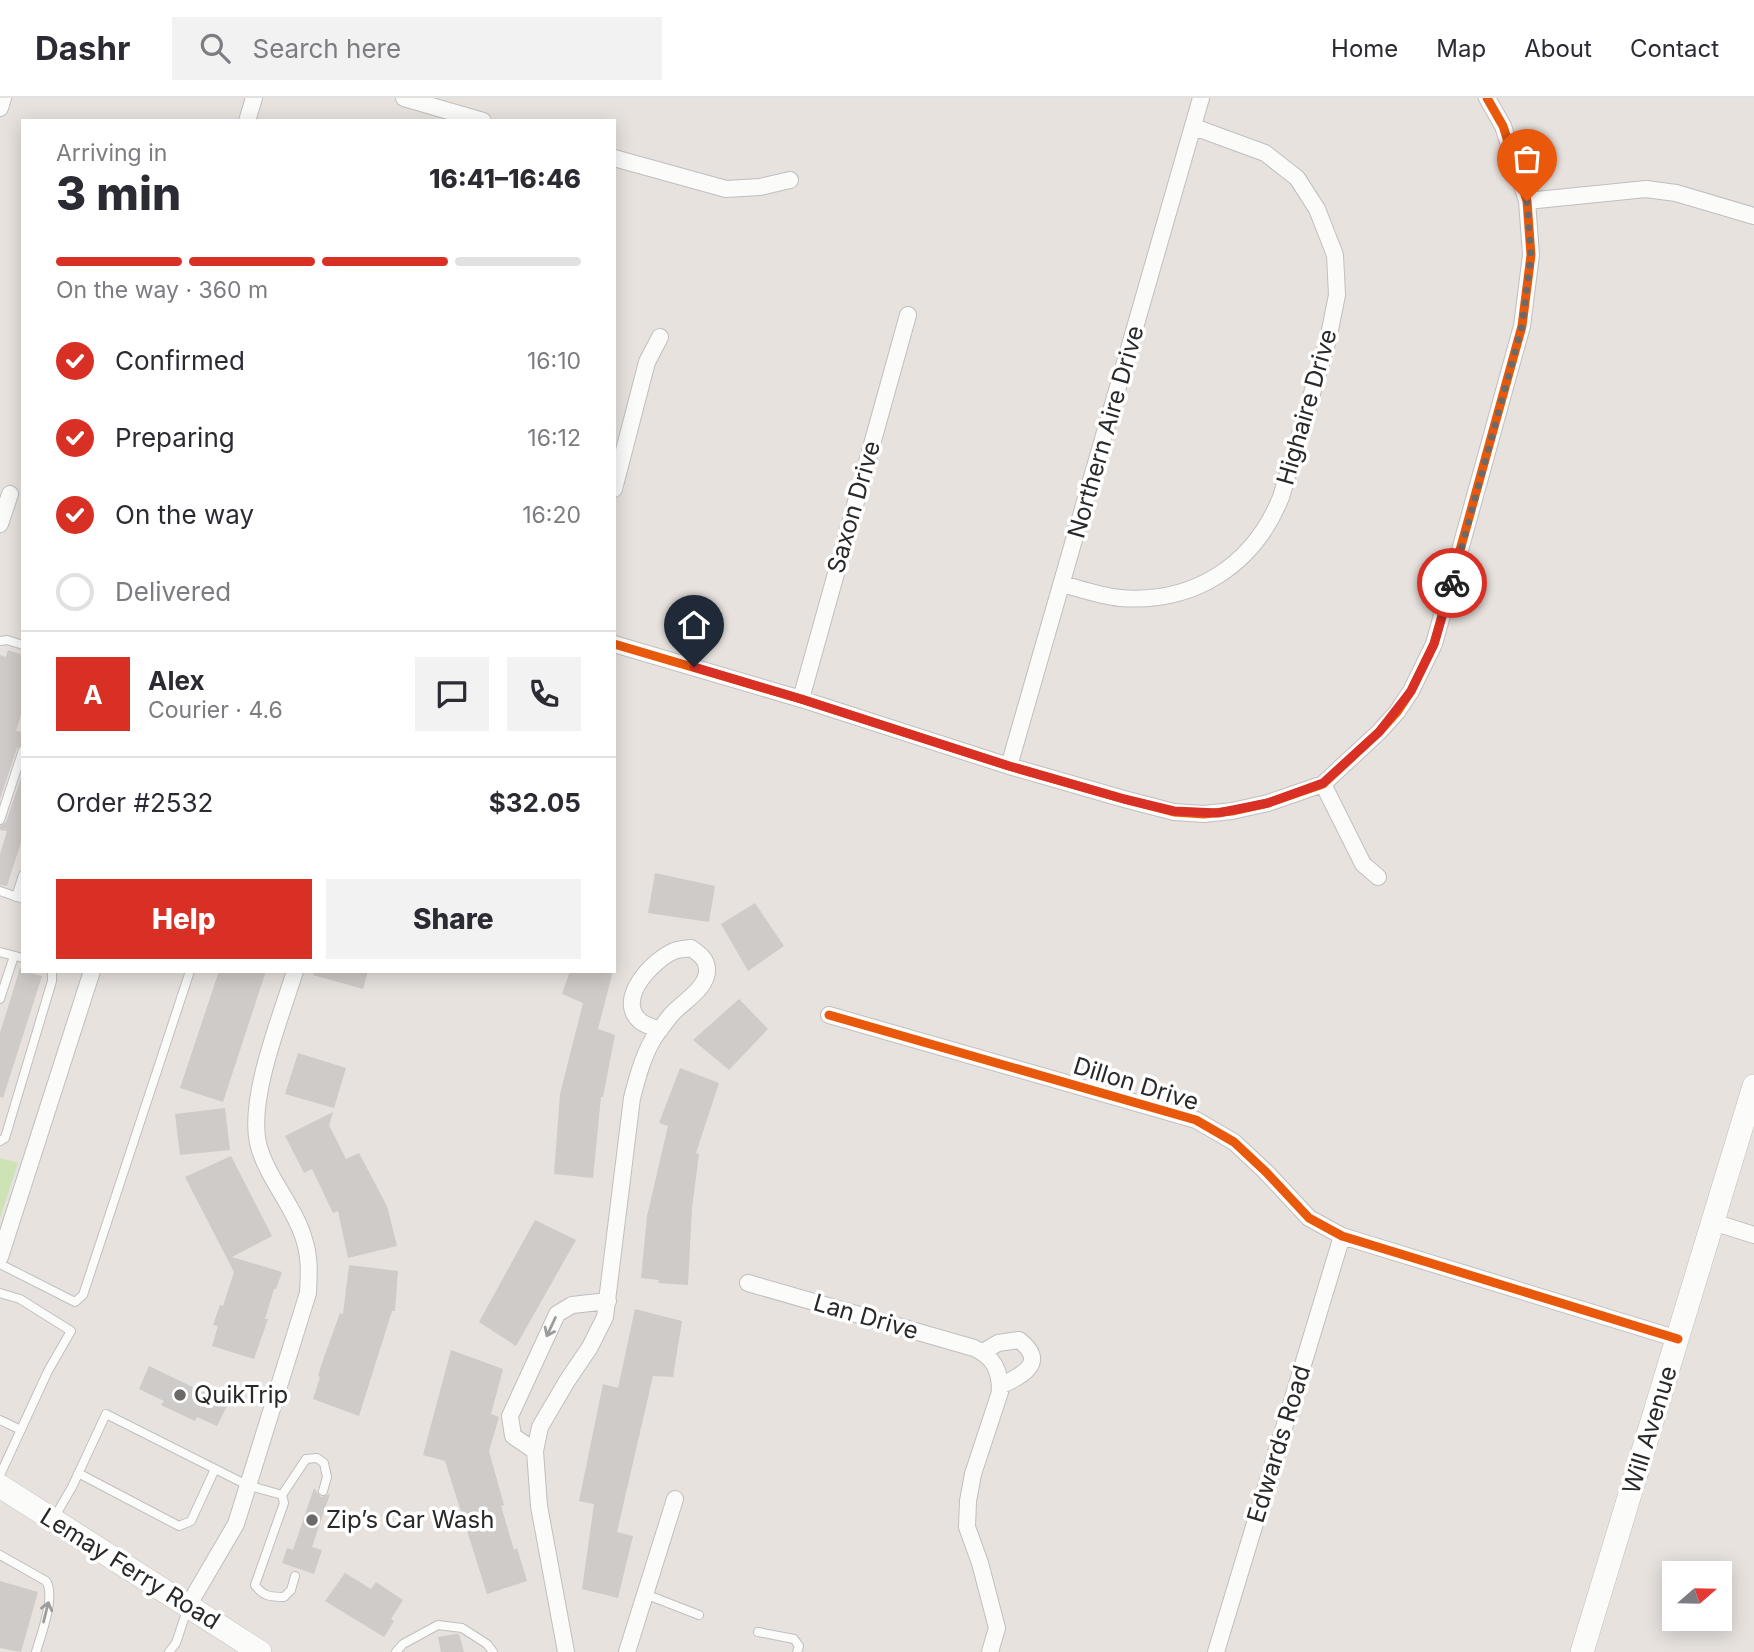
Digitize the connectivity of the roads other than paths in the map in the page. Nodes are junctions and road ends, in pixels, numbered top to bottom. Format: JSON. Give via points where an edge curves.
{"nodes":[{"id":1,"x":3,"y":98,"type":"edge"},
{"id":2,"x":254,"y":98,"type":"edge"},
{"id":3,"x":404,"y":98,"type":"edge"},
{"id":4,"x":1201,"y":98,"type":"edge"},
{"id":5,"x":1487,"y":98,"type":"edge"},
{"id":6,"x":0,"y":108,"type":"edge"},
{"id":7,"x":248,"y":119,"type":"edge"},
{"id":8,"x":476,"y":119,"type":"edge"},
{"id":9,"x":1194,"y":127,"type":"junction"},
{"id":10,"x":616,"y":159,"type":"edge"},
{"id":11,"x":790,"y":180,"type":"dead end"},
{"id":12,"x":1527,"y":201,"type":"junction"},
{"id":13,"x":1754,"y":216,"type":"edge"},
{"id":14,"x":908,"y":315,"type":"dead end"},
{"id":15,"x":660,"y":338,"type":"dead end"},
{"id":16,"x":616,"y":481,"type":"edge"},
{"id":17,"x":11,"y":493,"type":"edge"},
{"id":18,"x":0,"y":524,"type":"edge"},
{"id":19,"x":1062,"y":584,"type":"junction"},
{"id":20,"x":0,"y":642,"type":"edge"},
{"id":21,"x":21,"y":644,"type":"edge"},
{"id":22,"x":616,"y":645,"type":"edge"},
{"id":23,"x":801,"y":699,"type":"junction"},
{"id":24,"x":21,"y":756,"type":"edge"},
{"id":25,"x":1009,"y":766,"type":"junction"},
{"id":26,"x":1323,"y":783,"type":"junction"},
{"id":27,"x":0,"y":820,"type":"edge"},
{"id":28,"x":1378,"y":877,"type":"dead end"},
{"id":29,"x":0,"y":891,"type":"edge"},
{"id":30,"x":19,"y":898,"type":"edge"},
{"id":31,"x":0,"y":952,"type":"edge"},
{"id":32,"x":18,"y":957,"type":"edge"},
{"id":33,"x":52,"y":973,"type":"edge"},
{"id":34,"x":91,"y":973,"type":"edge"},
{"id":35,"x":189,"y":973,"type":"edge"},
{"id":36,"x":294,"y":973,"type":"edge"},
{"id":37,"x":0,"y":999,"type":"edge"},
{"id":38,"x":829,"y":1015,"type":"dead end"},
{"id":39,"x":660,"y":1030,"type":"junction"},
{"id":40,"x":1754,"y":1086,"type":"edge"},
{"id":41,"x":0,"y":1141,"type":"edge"},
{"id":42,"x":1713,"y":1222,"type":"junction"},
{"id":43,"x":1754,"y":1235,"type":"edge"},
{"id":44,"x":1342,"y":1236,"type":"junction"},
{"id":45,"x":0,"y":1257,"type":"edge"},
{"id":46,"x":0,"y":1264,"type":"edge"},
{"id":47,"x":748,"y":1283,"type":"dead end"},
{"id":48,"x":0,"y":1293,"type":"edge"},
{"id":49,"x":608,"y":1301,"type":"junction"},
{"id":50,"x":1678,"y":1339,"type":"junction"},
{"id":51,"x":983,"y":1352,"type":"junction"},
{"id":52,"x":1000,"y":1386,"type":"junction"},
{"id":53,"x":0,"y":1420,"type":"edge"},
{"id":54,"x":21,"y":1430,"type":"junction"},
{"id":55,"x":535,"y":1451,"type":"junction"},
{"id":56,"x":215,"y":1469,"type":"junction"},
{"id":57,"x":78,"y":1473,"type":"junction"},
{"id":58,"x":0,"y":1475,"type":"edge"},
{"id":59,"x":247,"y":1485,"type":"junction"},
{"id":60,"x":0,"y":1486,"type":"edge"},
{"id":61,"x":323,"y":1491,"type":"dead end"},
{"id":62,"x":282,"y":1495,"type":"junction"},
{"id":63,"x":675,"y":1499,"type":"dead end"},
{"id":64,"x":52,"y":1520,"type":"junction"},
{"id":65,"x":0,"y":1555,"type":"edge"},
{"id":66,"x":295,"y":1576,"type":"dead end"},
{"id":67,"x":645,"y":1594,"type":"junction"},
{"id":68,"x":188,"y":1606,"type":"junction"},
{"id":69,"x":699,"y":1615,"type":"dead end"},
{"id":70,"x":758,"y":1632,"type":"dead end"},
{"id":71,"x":36,"y":1652,"type":"edge"},
{"id":72,"x":169,"y":1652,"type":"edge"},
{"id":73,"x":260,"y":1652,"type":"edge"},
{"id":74,"x":396,"y":1652,"type":"edge"},
{"id":75,"x":493,"y":1652,"type":"edge"},
{"id":76,"x":566,"y":1652,"type":"edge"},
{"id":77,"x":627,"y":1652,"type":"edge"},
{"id":78,"x":797,"y":1652,"type":"edge"},
{"id":79,"x":990,"y":1652,"type":"edge"},
{"id":80,"x":1216,"y":1652,"type":"edge"},
{"id":81,"x":1582,"y":1652,"type":"edge"}],
"edges":[{"from":1,"to":6,"type":"street"},
{"from":2,"to":7,"type":"street"},
{"from":3,"to":8,"type":"street"},
{"from":4,"to":9,"type":"street","name":"Northern Aire Drive"},
{"from":5,"to":12,"type":"street","via":[[1503,126]]},
{"from":9,"to":19,"type":"street","name":"Northern Aire Drive"},
{"from":9,"to":19,"type":"street","name":"Highaire Drive","via":[[1265,153],[1297,178],[1317,209],[1335,254],[1337,295],[1328,340],[1280,497],[1250,551],[1188,592],[1172,595],[1121,598]]},
{"from":10,"to":11,"type":"street","via":[[726,189]]},
{"from":12,"to":13,"type":"street","via":[[1646,189]]},
{"from":12,"to":26,"type":"street","via":[[1531,255],[1522,326],[1434,644],[1397,712]]},
{"from":14,"to":23,"type":"street","name":"Saxon Drive"},
{"from":15,"to":16,"type":"street","via":[[647,362]]},
{"from":17,"to":18,"type":"street"},
{"from":19,"to":25,"type":"street","name":"Northern Aire Drive"},
{"from":20,"to":21,"type":"lane"},
{"from":22,"to":23,"type":"street"},
{"from":23,"to":25,"type":"street"},
{"from":24,"to":27,"type":"lane"},
{"from":25,"to":26,"type":"street","via":[[1136,803],[1204,814],[1268,803]]},
{"from":26,"to":28,"type":"street","via":[[1363,864]]},
{"from":29,"to":30,"type":"lane"},
{"from":31,"to":32,"type":"lane"},
{"from":32,"to":37,"type":"lane"},
{"from":33,"to":41,"type":"lane","via":[[5,1138]]},
{"from":34,"to":45,"type":"street"},
{"from":35,"to":46,"type":"lane","via":[[83,1295],[75,1302]]},
{"from":36,"to":59,"type":"street","via":[[256,1098],[256,1123],[265,1162],[304,1238],[308,1293]]},
{"from":38,"to":44,"type":"street","name":"Dillon Drive","via":[[1196,1120],[1234,1142],[1309,1217]]},
{"from":39,"to":39,"type":"street","via":[[705,980],[708,969],[702,956],[691,948],[657,962],[632,992],[632,1007],[639,1021]]},
{"from":39,"to":49,"type":"street","via":[[641,1064],[632,1098]]},
{"from":40,"to":42,"type":"street","name":"Will Avenue"},
{"from":42,"to":43,"type":"street"},
{"from":42,"to":50,"type":"street","name":"Will Avenue"},
{"from":44,"to":50,"type":"street","name":"Dillon Drive"},
{"from":44,"to":80,"type":"street","name":"Edwards Road"},
{"from":47,"to":51,"type":"street","name":"Lan Drive"},
{"from":48,"to":54,"type":"lane","via":[[19,1299],[71,1331]]},
{"from":49,"to":55,"type":"street","via":[[606,1317],[590,1348],[540,1427]]},
{"from":49,"to":55,"type":"street","one_way":true,"via":[[572,1305],[557,1314],[510,1416],[513,1436]]},
{"from":50,"to":81,"type":"street","name":"Will Avenue"},
{"from":51,"to":52,"type":"street","via":[[995,1363]]},
{"from":51,"to":52,"type":"street","via":[[998,1343],[1019,1340],[1029,1348],[1029,1369]]},
{"from":52,"to":79,"type":"street","via":[[973,1474],[967,1527],[997,1628]]},
{"from":53,"to":54,"type":"lane"},
{"from":54,"to":58,"type":"lane"},
{"from":55,"to":76,"type":"street","via":[[539,1506]]},
{"from":56,"to":57,"type":"lane","via":[[191,1521],[179,1526]]},
{"from":56,"to":57,"type":"lane","via":[[106,1414]]},
{"from":56,"to":59,"type":"lane"},
{"from":57,"to":64,"type":"lane"},
{"from":59,"to":62,"type":"lane"},
{"from":59,"to":68,"type":"street","via":[[236,1524]]},
{"from":60,"to":64,"type":"street","name":"Lemay Ferry Road"},
{"from":61,"to":62,"type":"lane","via":[[324,1463],[306,1459]]},
{"from":62,"to":66,"type":"lane","via":[[284,1503],[255,1585],[270,1597],[284,1597]]},
{"from":63,"to":67,"type":"street"},
{"from":64,"to":68,"type":"street","name":"Lemay Ferry Road"},
{"from":71,"to":65,"type":"lane","one_way":true,"via":[[50,1592],[46,1581]]},
{"from":67,"to":69,"type":"lane"},
{"from":67,"to":77,"type":"street"},
{"from":68,"to":72,"type":"lane"},
{"from":68,"to":73,"type":"street","name":"Lemay Ferry Road"},
{"from":70,"to":78,"type":"lane","via":[[794,1639]]},
{"from":74,"to":75,"type":"lane","via":[[438,1625],[462,1628]]}]}
